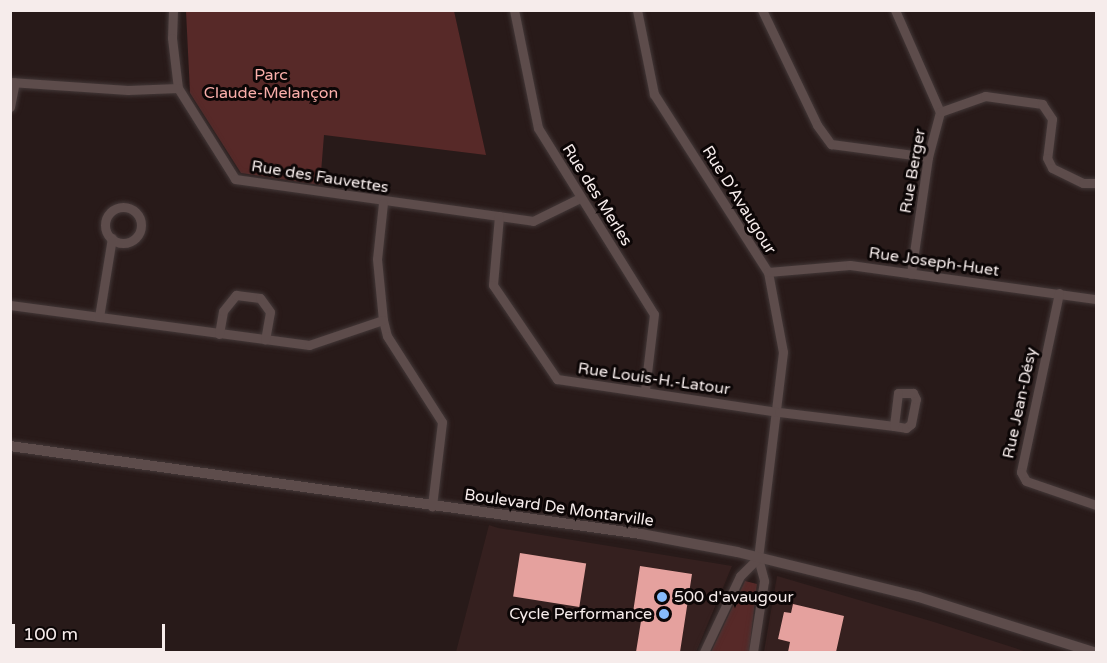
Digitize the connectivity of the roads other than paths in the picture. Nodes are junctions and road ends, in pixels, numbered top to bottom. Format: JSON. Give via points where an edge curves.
{"nodes":[{"id":1,"x":173,"y":10,"type":"edge"},
{"id":2,"x":514,"y":10,"type":"edge"},
{"id":3,"x":762,"y":10,"type":"edge"},
{"id":4,"x":895,"y":10,"type":"edge"},
{"id":5,"x":639,"y":11,"type":"edge"},
{"id":6,"x":13,"y":82,"type":"edge"},
{"id":7,"x":178,"y":88,"type":"junction"},
{"id":8,"x":10,"y":107,"type":"edge"},
{"id":9,"x":940,"y":112,"type":"junction"},
{"id":10,"x":928,"y":157,"type":"junction"},
{"id":11,"x":1096,"y":183,"type":"edge"},
{"id":12,"x":580,"y":198,"type":"junction"},
{"id":13,"x":383,"y":203,"type":"junction"},
{"id":14,"x":500,"y":216,"type":"junction"},
{"id":15,"x":112,"y":238,"type":"dead end"},
{"id":16,"x":768,"y":272,"type":"junction"},
{"id":17,"x":911,"y":274,"type":"junction"},
{"id":18,"x":1059,"y":293,"type":"junction"},
{"id":19,"x":1096,"y":299,"type":"edge"},
{"id":20,"x":10,"y":305,"type":"edge"},
{"id":21,"x":99,"y":317,"type":"junction"},
{"id":22,"x":382,"y":320,"type":"junction"},
{"id":23,"x":219,"y":334,"type":"junction"},
{"id":24,"x":265,"y":340,"type":"junction"},
{"id":25,"x":645,"y":390,"type":"junction"},
{"id":26,"x":778,"y":412,"type":"junction"},
{"id":27,"x":894,"y":426,"type":"dead end"},
{"id":28,"x":10,"y":446,"type":"edge"},
{"id":29,"x":1096,"y":505,"type":"edge"},
{"id":30,"x":432,"y":506,"type":"junction"},
{"id":31,"x":758,"y":558,"type":"junction"},
{"id":32,"x":704,"y":652,"type":"edge"},
{"id":33,"x":753,"y":652,"type":"edge"},
{"id":34,"x":1093,"y":652,"type":"edge"}],
"edges":[{"from":1,"to":7,"type":"street","name":"Rue des Fauvettes"},
{"from":2,"to":12,"type":"street","name":"Rue des Merles","via":[[538,129]]},
{"from":3,"to":10,"type":"street","via":[[817,125],[831,144]]},
{"from":4,"to":9,"type":"street","name":"Rue Berger"},
{"from":5,"to":16,"type":"street","name":"Rue D'Avaugour","via":[[654,94]]},
{"from":6,"to":7,"type":"street","via":[[128,90]]},
{"from":6,"to":8,"type":"street"},
{"from":7,"to":13,"type":"street","name":"Rue des Fauvettes","via":[[235,179]]},
{"from":9,"to":10,"type":"street","name":"Rue Berger"},
{"from":9,"to":11,"type":"street","via":[[985,96],[1042,105],[1052,119],[1047,158],[1052,168],[1083,183]]},
{"from":10,"to":17,"type":"street","name":"Rue Berger"},
{"from":12,"to":14,"type":"street","name":"Rue des Fauvettes","via":[[533,221]]},
{"from":12,"to":25,"type":"street","name":"Rue des Merles","via":[[654,314]]},
{"from":13,"to":14,"type":"street","name":"Rue des Fauvettes"},
{"from":13,"to":22,"type":"street","via":[[377,259]]},
{"from":14,"to":25,"type":"street","name":"Rue Louis-H.-Latour","via":[[493,285],[557,379]]},
{"from":15,"to":21,"type":"street"},
{"from":16,"to":17,"type":"street","name":"Rue Joseph-Huet","via":[[849,265]]},
{"from":16,"to":26,"type":"street","name":"Rue D'Avaugour","via":[[783,352]]},
{"from":17,"to":18,"type":"street","name":"Rue Joseph-Huet"},
{"from":18,"to":19,"type":"street","name":"Rue Joseph-Huet"},
{"from":18,"to":29,"type":"street","name":"Rue Jean-Désy","via":[[1021,472],[1026,482]]},
{"from":20,"to":21,"type":"street"},
{"from":21,"to":23,"type":"street"},
{"from":22,"to":24,"type":"street","via":[[309,345]]},
{"from":22,"to":30,"type":"street","via":[[387,336],[442,422]]},
{"from":23,"to":24,"type":"street"},
{"from":23,"to":24,"type":"street","via":[[223,311],[236,295],[260,298],[270,312]]},
{"from":25,"to":26,"type":"street","name":"Rue Louis-H.-Latour"},
{"from":26,"to":27,"type":"street","name":"Rue Louis-H.-Latour"},
{"from":26,"to":31,"type":"street","name":"Rue D'Avaugour"},
{"from":28,"to":30,"type":"street","name":"Boulevard De Montarville"},
{"from":30,"to":31,"type":"street","name":"Boulevard De Montarville","via":[[641,534]]},
{"from":31,"to":32,"type":"street","via":[[740,576]]},
{"from":31,"to":33,"type":"street","name":"Rue D'Avaugour","via":[[764,581]]},
{"from":31,"to":34,"type":"street","name":"Boulevard De Montarville","via":[[919,597]]}]}
